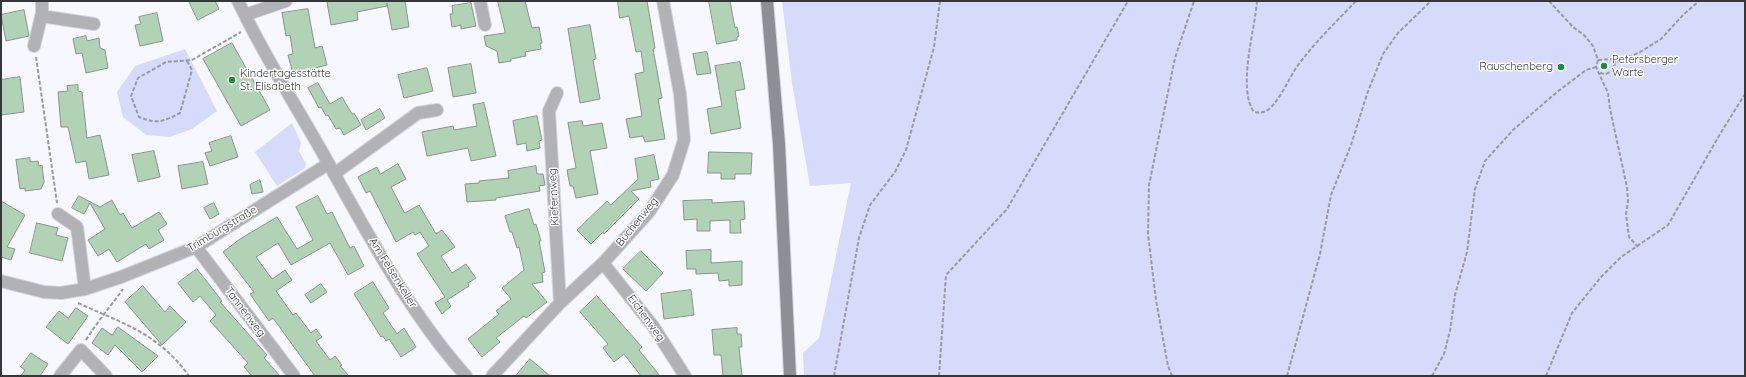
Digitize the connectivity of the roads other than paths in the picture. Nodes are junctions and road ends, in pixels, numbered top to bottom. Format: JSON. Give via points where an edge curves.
{"nodes":[{"id":1,"x":42,"y":1,"type":"edge"},
{"id":2,"x":238,"y":1,"type":"edge"},
{"id":3,"x":286,"y":1,"type":"edge"},
{"id":4,"x":480,"y":1,"type":"edge"},
{"id":5,"x":664,"y":1,"type":"edge"},
{"id":6,"x":767,"y":1,"type":"edge"},
{"id":7,"x":245,"y":15,"type":"junction"},
{"id":8,"x":41,"y":16,"type":"junction"},
{"id":9,"x":94,"y":24,"type":"dead end"},
{"id":10,"x":485,"y":25,"type":"dead end"},
{"id":11,"x":34,"y":46,"type":"road end"},
{"id":12,"x":557,"y":93,"type":"dead end"},
{"id":13,"x":437,"y":110,"type":"dead end"},
{"id":14,"x":331,"y":169,"type":"junction"},
{"id":15,"x":58,"y":214,"type":"road end"},
{"id":16,"x":196,"y":247,"type":"junction"},
{"id":17,"x":603,"y":263,"type":"junction"},
{"id":18,"x":1,"y":281,"type":"edge"},
{"id":19,"x":85,"y":289,"type":"junction"},
{"id":20,"x":560,"y":303,"type":"junction"},
{"id":21,"x":60,"y":376,"type":"edge"},
{"id":22,"x":106,"y":376,"type":"edge"},
{"id":23,"x":294,"y":376,"type":"edge"},
{"id":24,"x":466,"y":376,"type":"edge"},
{"id":25,"x":492,"y":376,"type":"edge"},
{"id":26,"x":685,"y":376,"type":"edge"},
{"id":27,"x":790,"y":376,"type":"edge"}],
"edges":[{"from":1,"to":8,"type":"street"},
{"from":2,"to":7,"type":"street","name":"Am Felsenkeller"},
{"from":3,"to":7,"type":"street"},
{"from":4,"to":10,"type":"street"},
{"from":5,"to":17,"type":"street","name":"Buchenweg","via":[[680,94],[684,140],[673,175],[649,212]]},
{"from":6,"to":27,"type":"main road","via":[[779,144]]},
{"from":7,"to":14,"type":"street","name":"Am Felsenkeller"},
{"from":8,"to":9,"type":"street"},
{"from":8,"to":11,"type":"street"},
{"from":12,"to":20,"type":"street","name":"Kiefernweg","via":[[549,111]]},
{"from":13,"to":14,"type":"street","name":"Trimburgstraße","via":[[418,113]]},
{"from":14,"to":16,"type":"street","name":"Trimburgstraße"},
{"from":14,"to":24,"type":"street","name":"Am Felsenkeller","via":[[392,274],[446,353]]},
{"from":15,"to":19,"type":"street","via":[[77,227]]},
{"from":16,"to":19,"type":"street","name":"Trimburgstraße"},
{"from":16,"to":23,"type":"street","name":"Tannenweg"},
{"from":17,"to":20,"type":"street","name":"Buchenweg"},
{"from":17,"to":26,"type":"street","name":"Eichenweg","via":[[653,326]]},
{"from":18,"to":19,"type":"street","name":"Trimburgstraße","via":[[44,292],[61,293]]},
{"from":20,"to":25,"type":"street","name":"Buchenweg"},
{"from":21,"to":22,"type":"street","via":[[81,350]]}]}
